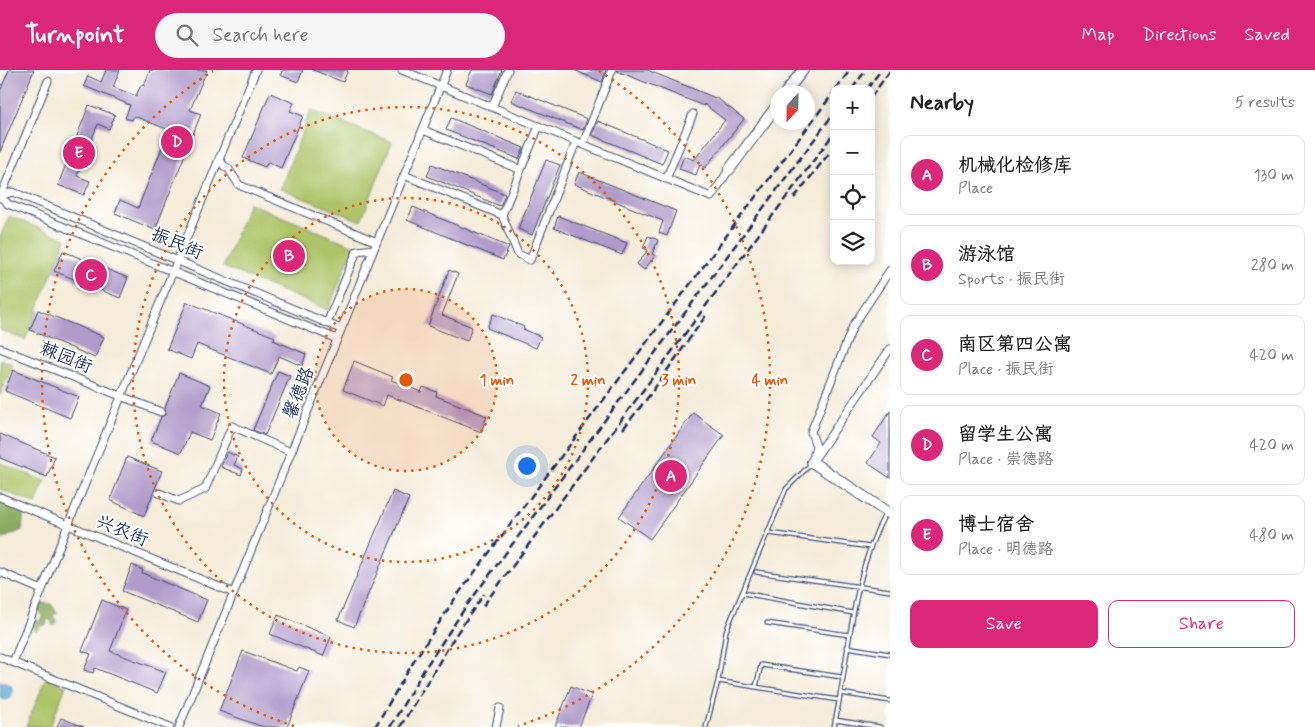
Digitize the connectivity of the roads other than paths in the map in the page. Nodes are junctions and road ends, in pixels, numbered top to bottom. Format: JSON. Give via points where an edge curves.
{"nodes":[{"id":1,"x":256,"y":70,"type":"edge"},
{"id":2,"x":402,"y":70,"type":"edge"},
{"id":3,"x":447,"y":70,"type":"edge"},
{"id":4,"x":508,"y":70,"type":"edge"},
{"id":5,"x":612,"y":70,"type":"edge"},
{"id":6,"x":803,"y":70,"type":"edge"},
{"id":7,"x":48,"y":82,"type":"dead end"},
{"id":8,"x":791,"y":85,"type":"edge"},
{"id":9,"x":440,"y":86,"type":"junction"},
{"id":10,"x":492,"y":107,"type":"junction"},
{"id":11,"x":693,"y":114,"type":"dead end"},
{"id":12,"x":770,"y":115,"type":"edge"},
{"id":13,"x":539,"y":126,"type":"junction"},
{"id":14,"x":423,"y":130,"type":"junction"},
{"id":15,"x":580,"y":143,"type":"junction"},
{"id":16,"x":219,"y":158,"type":"junction"},
{"id":17,"x":521,"y":170,"type":"junction"},
{"id":18,"x":729,"y":170,"type":"joint"},
{"id":19,"x":404,"y":175,"type":"junction"},
{"id":20,"x":666,"y":179,"type":"junction"},
{"id":21,"x":0,"y":197,"type":"edge"},
{"id":22,"x":62,"y":212,"type":"junction"},
{"id":23,"x":502,"y":215,"type":"junction"},
{"id":24,"x":57,"y":224,"type":"junction"},
{"id":25,"x":110,"y":232,"type":"junction"},
{"id":26,"x":105,"y":244,"type":"junction"},
{"id":27,"x":376,"y":245,"type":"junction"},
{"id":28,"x":177,"y":260,"type":"junction"},
{"id":29,"x":890,"y":270,"type":"edge"},
{"id":30,"x":173,"y":272,"type":"junction"},
{"id":31,"x":228,"y":281,"type":"junction"},
{"id":32,"x":223,"y":292,"type":"junction"},
{"id":33,"x":280,"y":303,"type":"junction"},
{"id":34,"x":275,"y":314,"type":"junction"},
{"id":35,"x":327,"y":323,"type":"junction"},
{"id":36,"x":341,"y":329,"type":"junction"},
{"id":37,"x":337,"y":339,"type":"junction"},
{"id":38,"x":0,"y":348,"type":"edge"},
{"id":39,"x":890,"y":349,"type":"edge"},
{"id":40,"x":121,"y":397,"type":"junction"},
{"id":41,"x":161,"y":412,"type":"dead end"},
{"id":42,"x":291,"y":452,"type":"junction"},
{"id":43,"x":812,"y":462,"type":"junction"},
{"id":44,"x":159,"y":493,"type":"dead end"},
{"id":45,"x":0,"y":497,"type":"edge"},
{"id":46,"x":888,"y":513,"type":"edge"},
{"id":47,"x":68,"y":525,"type":"junction"},
{"id":48,"x":769,"y":533,"type":"junction"},
{"id":49,"x":870,"y":546,"type":"junction"},
{"id":50,"x":0,"y":572,"type":"edge"},
{"id":51,"x":756,"y":572,"type":"dead end"},
{"id":52,"x":859,"y":587,"type":"junction"},
{"id":53,"x":42,"y":590,"type":"junction"},
{"id":54,"x":890,"y":590,"type":"edge"},
{"id":55,"x":234,"y":593,"type":"junction"},
{"id":56,"x":743,"y":593,"type":"junction"},
{"id":57,"x":853,"y":613,"type":"junction"},
{"id":58,"x":768,"y":623,"type":"dead end"},
{"id":59,"x":849,"y":635,"type":"junction"},
{"id":60,"x":847,"y":647,"type":"junction"},
{"id":61,"x":890,"y":654,"type":"edge"},
{"id":62,"x":0,"y":657,"type":"edge"},
{"id":63,"x":13,"y":662,"type":"junction"},
{"id":64,"x":842,"y":677,"type":"junction"},
{"id":65,"x":718,"y":681,"type":"junction"},
{"id":66,"x":756,"y":687,"type":"junction"},
{"id":67,"x":840,"y":693,"type":"junction"},
{"id":68,"x":839,"y":700,"type":"junction"},
{"id":69,"x":890,"y":701,"type":"edge"},
{"id":70,"x":500,"y":708,"type":"dead end"},
{"id":71,"x":835,"y":720,"type":"junction"},
{"id":72,"x":170,"y":727,"type":"edge"},
{"id":73,"x":179,"y":727,"type":"edge"},
{"id":74,"x":496,"y":727,"type":"edge"},
{"id":75,"x":706,"y":727,"type":"edge"},
{"id":76,"x":834,"y":727,"type":"edge"},
{"id":77,"x":880,"y":727,"type":"edge"}],
"edges":[{"from":1,"to":16,"type":"street"},
{"from":2,"to":9,"type":"street"},
{"from":3,"to":9,"type":"street","name":"馨德路"},
{"from":4,"to":10,"type":"street"},
{"from":5,"to":15,"type":"street"},
{"from":6,"to":8,"type":"street"},
{"from":7,"to":21,"type":"street"},
{"from":9,"to":10,"type":"street"},
{"from":9,"to":14,"type":"street","name":"馨德路"},
{"from":10,"to":13,"type":"street"},
{"from":11,"to":20,"type":"street"},
{"from":12,"to":18,"type":"street"},
{"from":13,"to":15,"type":"street"},
{"from":13,"to":17,"type":"street"},
{"from":14,"to":17,"type":"street"},
{"from":14,"to":19,"type":"street","name":"馨德路"},
{"from":15,"to":20,"type":"street"},
{"from":15,"to":23,"type":"street","via":[[530,260],[518,254]]},
{"from":16,"to":27,"type":"street","via":[[240,185]]},
{"from":16,"to":28,"type":"street"},
{"from":17,"to":23,"type":"street"},
{"from":18,"to":20,"type":"street","via":[[711,197]]},
{"from":19,"to":23,"type":"street"},
{"from":19,"to":27,"type":"street","name":"馨德路"},
{"from":21,"to":22,"type":"street","name":"振民街","via":[[13,192]]},
{"from":21,"to":24,"type":"street","name":"振民街","via":[[8,204]]},
{"from":22,"to":24,"type":"street"},
{"from":22,"to":25,"type":"street","name":"振民街"},
{"from":24,"to":26,"type":"street","name":"振民街"},
{"from":25,"to":26,"type":"street"},
{"from":25,"to":28,"type":"street","name":"振民街"},
{"from":26,"to":30,"type":"street","name":"振民街"},
{"from":27,"to":35,"type":"street","via":[[356,251]]},
{"from":27,"to":36,"type":"street","name":"馨德路"},
{"from":28,"to":30,"type":"street"},
{"from":28,"to":31,"type":"street","name":"振民街"},
{"from":29,"to":43,"type":"street","via":[[853,326],[811,432],[816,446]]},
{"from":30,"to":32,"type":"street","name":"振民街"},
{"from":30,"to":40,"type":"street"},
{"from":31,"to":32,"type":"street"},
{"from":31,"to":33,"type":"street","name":"振民街"},
{"from":32,"to":34,"type":"street","name":"振民街"},
{"from":33,"to":34,"type":"street"},
{"from":33,"to":35,"type":"street","name":"振民街"},
{"from":34,"to":37,"type":"street","name":"振民街"},
{"from":35,"to":36,"type":"street","name":"振民街"},
{"from":36,"to":37,"type":"street","name":"馨德路"},
{"from":37,"to":42,"type":"street","name":"馨德路"},
{"from":38,"to":40,"type":"street","name":"棘园街"},
{"from":39,"to":43,"type":"street"},
{"from":40,"to":41,"type":"street","name":"棘园街"},
{"from":40,"to":47,"type":"street"},
{"from":42,"to":44,"type":"street","via":[[232,426],[205,489],[179,501]]},
{"from":42,"to":55,"type":"street","name":"馨德路"},
{"from":43,"to":46,"type":"street"},
{"from":43,"to":48,"type":"lane","via":[[786,489]]},
{"from":45,"to":47,"type":"street","name":"兴农街"},
{"from":46,"to":49,"type":"lane"},
{"from":47,"to":53,"type":"street"},
{"from":47,"to":55,"type":"street","name":"兴农街"},
{"from":48,"to":49,"type":"lane"},
{"from":48,"to":56,"type":"lane"},
{"from":49,"to":52,"type":"lane"},
{"from":50,"to":53,"type":"street"},
{"from":51,"to":52,"type":"lane"},
{"from":52,"to":54,"type":"lane"},
{"from":52,"to":57,"type":"lane"},
{"from":53,"to":63,"type":"street"},
{"from":55,"to":73,"type":"street","name":"馨德路"},
{"from":56,"to":57,"type":"lane"},
{"from":56,"to":65,"type":"lane","via":[[726,631]]},
{"from":57,"to":59,"type":"lane"},
{"from":58,"to":59,"type":"lane"},
{"from":59,"to":60,"type":"lane"},
{"from":60,"to":61,"type":"lane"},
{"from":60,"to":64,"type":"lane"},
{"from":62,"to":63,"type":"street"},
{"from":63,"to":72,"type":"street"},
{"from":64,"to":66,"type":"lane","via":[[761,665]]},
{"from":64,"to":67,"type":"lane"},
{"from":65,"to":66,"type":"lane"},
{"from":65,"to":75,"type":"lane"},
{"from":66,"to":68,"type":"lane"},
{"from":67,"to":68,"type":"lane"},
{"from":67,"to":69,"type":"lane"},
{"from":68,"to":71,"type":"lane"},
{"from":70,"to":74,"type":"street"},
{"from":71,"to":76,"type":"lane"},
{"from":71,"to":77,"type":"lane"}]}
